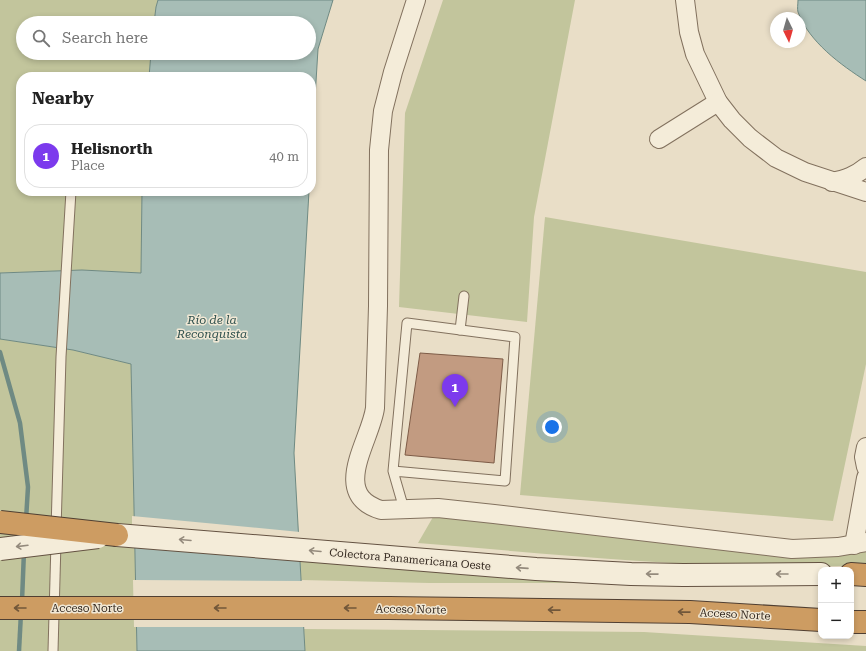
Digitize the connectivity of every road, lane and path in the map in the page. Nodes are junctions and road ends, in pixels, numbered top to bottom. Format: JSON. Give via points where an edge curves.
{"nodes":[{"id":1,"x":416,"y":0,"type":"edge"},
{"id":2,"x":685,"y":0,"type":"edge"},
{"id":3,"x":718,"y":102,"type":"junction"},
{"id":4,"x":659,"y":139,"type":"dead end"},
{"id":5,"x":866,"y":167,"type":"edge"},
{"id":6,"x":832,"y":182,"type":"junction"},
{"id":7,"x":866,"y":192,"type":"edge"},
{"id":8,"x":71,"y":196,"type":"edge"},
{"id":9,"x":464,"y":296,"type":"dead end"},
{"id":10,"x":460,"y":330,"type":"junction"},
{"id":11,"x":866,"y":447,"type":"edge"},
{"id":12,"x":866,"y":467,"type":"edge"},
{"id":13,"x":393,"y":471,"type":"junction"},
{"id":14,"x":866,"y":478,"type":"edge"},
{"id":15,"x":404,"y":509,"type":"junction"},
{"id":16,"x":0,"y":522,"type":"edge"},
{"id":17,"x":117,"y":535,"type":"junction"},
{"id":18,"x":860,"y":544,"type":"edge"},
{"id":19,"x":0,"y":549,"type":"edge"},
{"id":20,"x":818,"y":574,"type":"edge"},
{"id":21,"x":854,"y":574,"type":"edge"},
{"id":22,"x":866,"y":574,"type":"edge"},
{"id":23,"x":0,"y":608,"type":"edge"},
{"id":24,"x":818,"y":620,"type":"edge"},
{"id":25,"x":854,"y":622,"type":"edge"},
{"id":26,"x":866,"y":622,"type":"edge"},
{"id":27,"x":53,"y":651,"type":"edge"}],
"edges":[{"from":1,"to":15,"type":"street","via":[[383,111],[379,150],[375,408],[356,467],[354,482],[360,496],[372,507],[381,510]]},
{"from":2,"to":3,"type":"street","via":[[695,54]]},
{"from":3,"to":4,"type":"street"},
{"from":3,"to":6,"type":"street","via":[[750,138],[776,158]]},
{"from":5,"to":6,"type":"street","via":[[848,178]]},
{"from":6,"to":7,"type":"street"},
{"from":8,"to":27,"type":"lane","via":[[61,357]]},
{"from":9,"to":10,"type":"lane"},
{"from":10,"to":13,"type":"lane","via":[[407,323]]},
{"from":10,"to":13,"type":"lane","via":[[515,337],[505,481]]},
{"from":11,"to":12,"type":"street"},
{"from":13,"to":15,"type":"lane"},
{"from":14,"to":18,"type":"street"},
{"from":15,"to":18,"type":"street","via":[[438,508],[792,549]]},
{"from":16,"to":17,"type":"highway","bridge":true},
{"from":17,"to":19,"type":"main road","name":"Colectora Panamericana Oeste","one_way":true,"bridge":true},
{"from":20,"to":17,"type":"main road","name":"Colectora Panamericana Oeste","one_way":true,"via":[[632,574],[513,567]]},
{"from":21,"to":22,"type":"highway"},
{"from":24,"to":23,"type":"highway","name":"Acceso Norte","one_way":true,"bridge":true,"via":[[690,612],[388,608]]},
{"from":25,"to":26,"type":"highway"}]}
